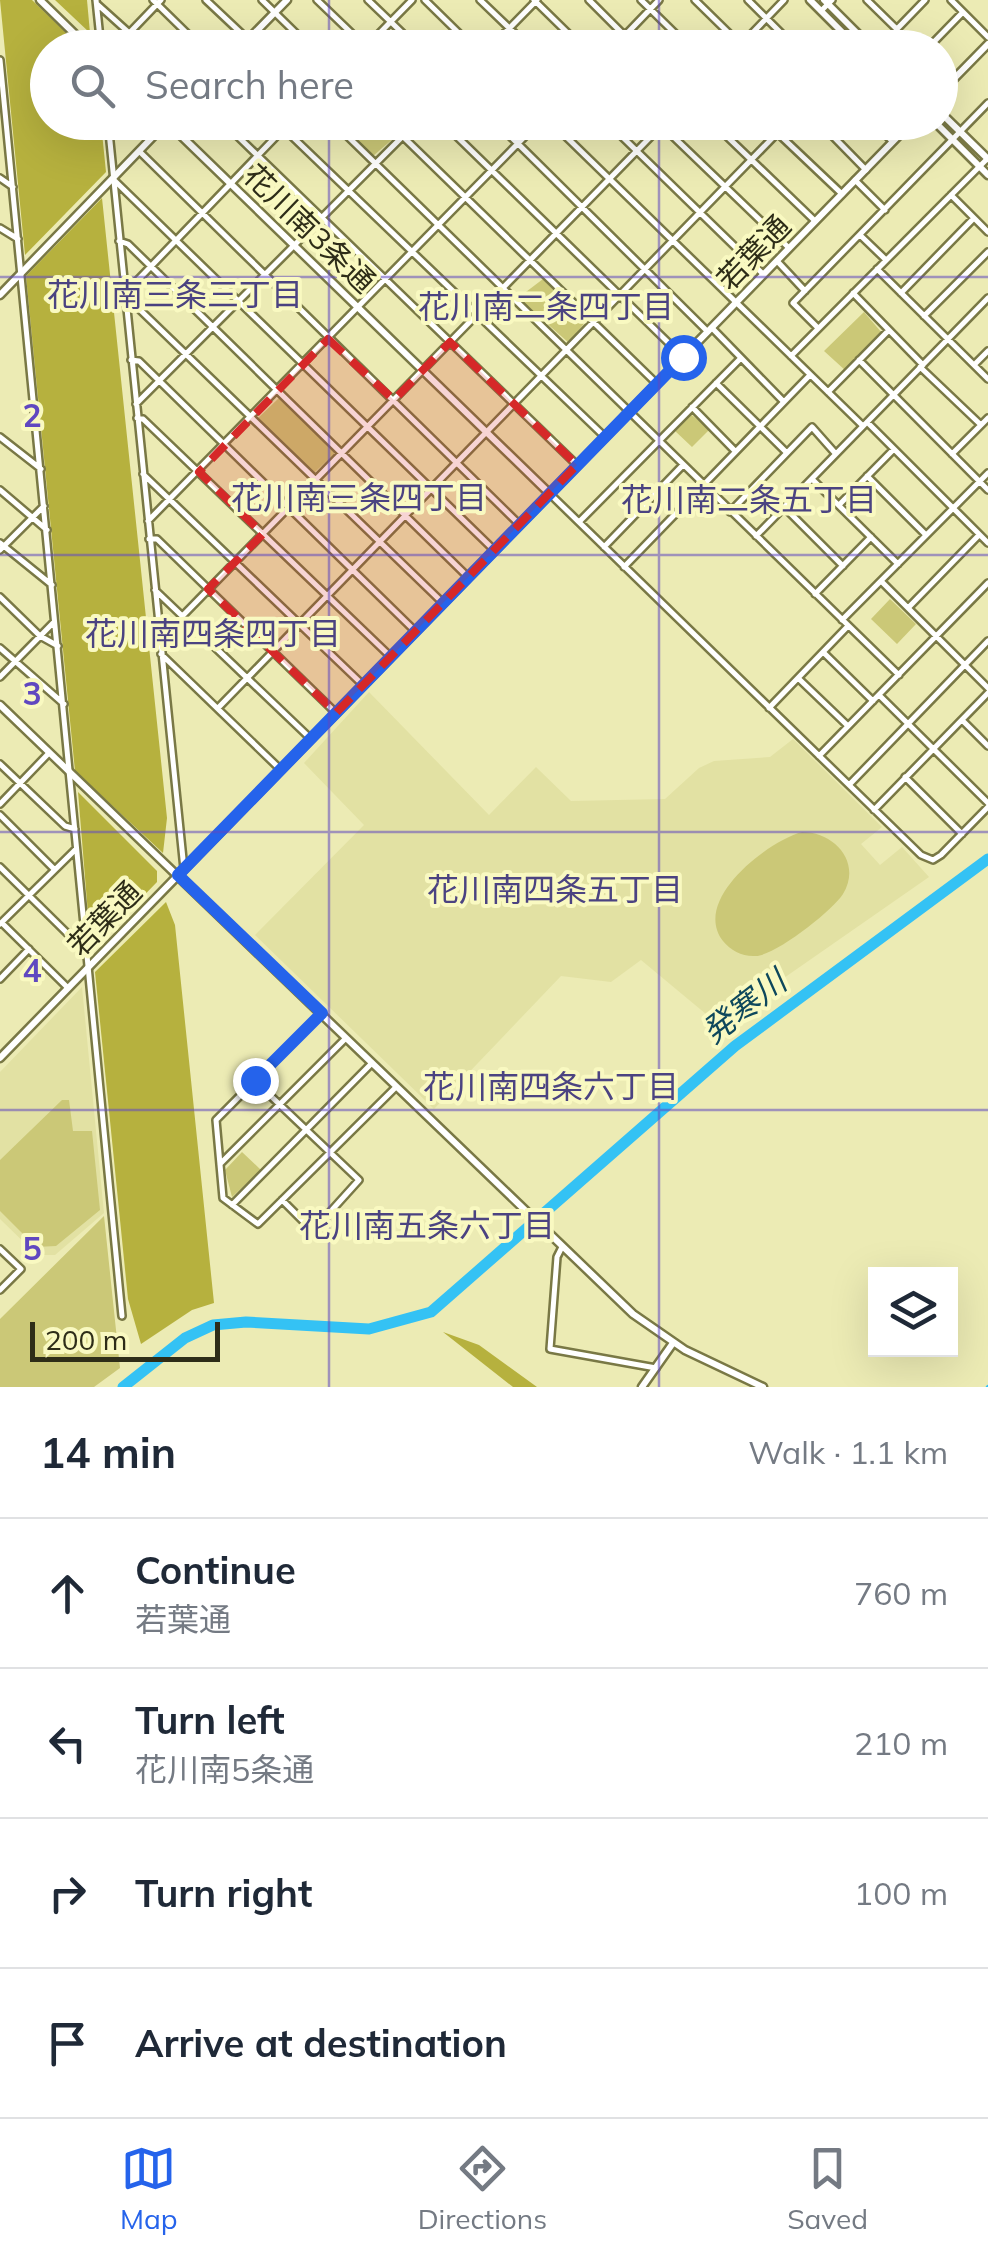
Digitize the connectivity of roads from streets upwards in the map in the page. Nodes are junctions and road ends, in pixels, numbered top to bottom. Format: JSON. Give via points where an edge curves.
{"nodes":[{"id":1,"x":40,"y":0,"type":"edge"},
{"id":2,"x":206,"y":0,"type":"edge"},
{"id":3,"x":262,"y":0,"type":"edge"},
{"id":4,"x":287,"y":0,"type":"edge"},
{"id":5,"x":316,"y":0,"type":"edge"},
{"id":6,"x":368,"y":0,"type":"edge"},
{"id":7,"x":412,"y":0,"type":"edge"},
{"id":8,"x":425,"y":0,"type":"edge"},
{"id":9,"x":480,"y":0,"type":"edge"},
{"id":10,"x":535,"y":0,"type":"edge"},
{"id":11,"x":589,"y":0,"type":"edge"},
{"id":12,"x":641,"y":0,"type":"edge"},
{"id":13,"x":659,"y":0,"type":"edge"},
{"id":14,"x":696,"y":0,"type":"edge"},
{"id":15,"x":748,"y":0,"type":"edge"},
{"id":16,"x":784,"y":0,"type":"edge"},
{"id":17,"x":810,"y":0,"type":"edge"},
{"id":18,"x":867,"y":0,"type":"edge"},
{"id":19,"x":881,"y":0,"type":"edge"},
{"id":20,"x":926,"y":0,"type":"edge"},
{"id":21,"x":951,"y":0,"type":"edge"},
{"id":22,"x":158,"y":1,"type":"edge"},
{"id":23,"x":96,"y":2,"type":"edge"},
{"id":24,"x":828,"y":2,"type":"edge"},
{"id":25,"x":874,"y":7,"type":"junction"},
{"id":26,"x":650,"y":9,"type":"junction"},
{"id":27,"x":821,"y":11,"type":"junction"},
{"id":28,"x":274,"y":12,"type":"junction"},
{"id":29,"x":963,"y":12,"type":"junction"},
{"id":30,"x":766,"y":18,"type":"junction"},
{"id":31,"x":391,"y":22,"type":"junction"},
{"id":32,"x":510,"y":28,"type":"joint"},
{"id":33,"x":70,"y":30,"type":"edge"},
{"id":34,"x":99,"y":30,"type":"edge"},
{"id":35,"x":128,"y":30,"type":"edge"},
{"id":36,"x":132,"y":30,"type":"edge"},
{"id":37,"x":185,"y":30,"type":"edge"},
{"id":38,"x":238,"y":30,"type":"edge"},
{"id":39,"x":257,"y":30,"type":"edge"},
{"id":40,"x":292,"y":30,"type":"edge"},
{"id":41,"x":348,"y":30,"type":"edge"},
{"id":42,"x":383,"y":30,"type":"edge"},
{"id":43,"x":399,"y":30,"type":"edge"},
{"id":44,"x":456,"y":30,"type":"edge"},
{"id":45,"x":565,"y":30,"type":"edge"},
{"id":46,"x":619,"y":30,"type":"edge"},
{"id":47,"x":629,"y":30,"type":"edge"},
{"id":48,"x":672,"y":30,"type":"edge"},
{"id":49,"x":725,"y":30,"type":"edge"},
{"id":50,"x":755,"y":30,"type":"edge"},
{"id":51,"x":778,"y":30,"type":"edge"},
{"id":52,"x":844,"y":30,"type":"edge"},
{"id":53,"x":851,"y":30,"type":"edge"},
{"id":54,"x":897,"y":30,"type":"joint"},
{"id":55,"x":946,"y":30,"type":"edge"},
{"id":56,"x":988,"y":37,"type":"edge"},
{"id":57,"x":988,"y":44,"type":"edge"},
{"id":58,"x":0,"y":60,"type":"edge"},
{"id":59,"x":1,"y":73,"type":"edge"},
{"id":60,"x":958,"y":75,"type":"edge"},
{"id":61,"x":988,"y":104,"type":"edge"},
{"id":62,"x":981,"y":111,"type":"junction"},
{"id":63,"x":988,"y":118,"type":"edge"},
{"id":64,"x":0,"y":129,"type":"edge"},
{"id":65,"x":958,"y":129,"type":"edge"},
{"id":66,"x":961,"y":132,"type":"junction"},
{"id":67,"x":7,"y":133,"type":"junction"},
{"id":68,"x":958,"y":135,"type":"edge"},
{"id":69,"x":110,"y":140,"type":"edge"},
{"id":70,"x":151,"y":140,"type":"edge"},
{"id":71,"x":185,"y":140,"type":"edge"},
{"id":72,"x":242,"y":140,"type":"edge"},
{"id":73,"x":273,"y":140,"type":"edge"},
{"id":74,"x":296,"y":140,"type":"edge"},
{"id":75,"x":351,"y":140,"type":"edge"},
{"id":76,"x":399,"y":140,"type":"edge"},
{"id":77,"x":405,"y":140,"type":"edge"},
{"id":78,"x":461,"y":140,"type":"edge"},
{"id":79,"x":514,"y":140,"type":"edge"},
{"id":80,"x":522,"y":140,"type":"edge"},
{"id":81,"x":569,"y":140,"type":"edge"},
{"id":82,"x":624,"y":140,"type":"edge"},
{"id":83,"x":647,"y":140,"type":"edge"},
{"id":84,"x":677,"y":140,"type":"edge"},
{"id":85,"x":731,"y":140,"type":"edge"},
{"id":86,"x":771,"y":140,"type":"edge"},
{"id":87,"x":784,"y":140,"type":"edge"},
{"id":88,"x":837,"y":140,"type":"edge"},
{"id":89,"x":953,"y":140,"type":"joint"},
{"id":90,"x":893,"y":142,"type":"edge"},
{"id":91,"x":518,"y":144,"type":"junction"},
{"id":92,"x":140,"y":151,"type":"junction"},
{"id":93,"x":636,"y":152,"type":"junction"},
{"id":94,"x":258,"y":156,"type":"junction"},
{"id":95,"x":10,"y":159,"type":"junction"},
{"id":96,"x":988,"y":159,"type":"edge"},
{"id":97,"x":752,"y":160,"type":"junction"},
{"id":98,"x":376,"y":164,"type":"junction"},
{"id":99,"x":979,"y":166,"type":"junction"},
{"id":100,"x":0,"y":170,"type":"edge"},
{"id":101,"x":492,"y":170,"type":"junction"},
{"id":102,"x":866,"y":170,"type":"junction"},
{"id":103,"x":988,"y":175,"type":"edge"},
{"id":104,"x":0,"y":178,"type":"edge"},
{"id":105,"x":113,"y":178,"type":"junction"},
{"id":106,"x":610,"y":180,"type":"junction"},
{"id":107,"x":855,"y":180,"type":"junction"},
{"id":108,"x":230,"y":184,"type":"junction"},
{"id":109,"x":13,"y":187,"type":"junction"},
{"id":110,"x":724,"y":188,"type":"junction"},
{"id":111,"x":350,"y":190,"type":"junction"},
{"id":112,"x":842,"y":194,"type":"junction"},
{"id":113,"x":950,"y":195,"type":"junction"},
{"id":114,"x":465,"y":198,"type":"junction"},
{"id":115,"x":582,"y":208,"type":"junction"},
{"id":116,"x":885,"y":210,"type":"junction"},
{"id":117,"x":201,"y":213,"type":"junction"},
{"id":118,"x":699,"y":214,"type":"junction"},
{"id":119,"x":322,"y":218,"type":"junction"},
{"id":120,"x":974,"y":218,"type":"junction"},
{"id":121,"x":816,"y":221,"type":"junction"},
{"id":122,"x":438,"y":226,"type":"junction"},
{"id":123,"x":0,"y":228,"type":"edge"},
{"id":124,"x":988,"y":232,"type":"edge"},
{"id":125,"x":556,"y":234,"type":"junction"},
{"id":126,"x":860,"y":234,"type":"junction"},
{"id":127,"x":18,"y":239,"type":"junction"},
{"id":128,"x":119,"y":240,"type":"junction"},
{"id":129,"x":176,"y":240,"type":"junction"},
{"id":130,"x":673,"y":242,"type":"junction"},
{"id":131,"x":295,"y":246,"type":"junction"},
{"id":132,"x":789,"y":248,"type":"junction"},
{"id":133,"x":988,"y":252,"type":"edge"},
{"id":134,"x":412,"y":253,"type":"junction"},
{"id":135,"x":530,"y":260,"type":"junction"},
{"id":136,"x":886,"y":260,"type":"junction"},
{"id":137,"x":776,"y":261,"type":"junction"},
{"id":138,"x":150,"y":266,"type":"junction"},
{"id":139,"x":646,"y":269,"type":"junction"},
{"id":140,"x":877,"y":269,"type":"junction"},
{"id":141,"x":21,"y":274,"type":"junction"},
{"id":142,"x":763,"y":274,"type":"junction"},
{"id":143,"x":266,"y":276,"type":"junction"},
{"id":144,"x":0,"y":280,"type":"edge"},
{"id":145,"x":386,"y":280,"type":"junction"},
{"id":146,"x":124,"y":287,"type":"junction"},
{"id":147,"x":8,"y":288,"type":"junction"},
{"id":148,"x":504,"y":288,"type":"junction"},
{"id":149,"x":805,"y":290,"type":"junction"},
{"id":150,"x":853,"y":293,"type":"junction"},
{"id":151,"x":901,"y":293,"type":"junction"},
{"id":152,"x":0,"y":295,"type":"edge"},
{"id":153,"x":620,"y":296,"type":"junction"},
{"id":154,"x":988,"y":298,"type":"edge"},
{"id":155,"x":126,"y":301,"type":"junction"},
{"id":156,"x":240,"y":302,"type":"junction"},
{"id":157,"x":737,"y":303,"type":"junction"},
{"id":158,"x":358,"y":308,"type":"junction"},
{"id":159,"x":478,"y":314,"type":"junction"},
{"id":160,"x":924,"y":316,"type":"junction"},
{"id":161,"x":594,"y":322,"type":"junction"},
{"id":162,"x":818,"y":328,"type":"junction"},
{"id":163,"x":214,"y":329,"type":"junction"},
{"id":164,"x":710,"y":330,"type":"junction"},
{"id":165,"x":888,"y":330,"type":"junction"},
{"id":166,"x":328,"y":338,"type":"junction"},
{"id":167,"x":948,"y":339,"type":"junction"},
{"id":168,"x":450,"y":342,"type":"junction"},
{"id":169,"x":567,"y":350,"type":"junction"},
{"id":170,"x":988,"y":351,"type":"edge"},
{"id":171,"x":188,"y":356,"type":"junction"},
{"id":172,"x":791,"y":356,"type":"junction"},
{"id":173,"x":683,"y":357,"type":"junction"},
{"id":174,"x":741,"y":358,"type":"junction"},
{"id":175,"x":131,"y":360,"type":"junction"},
{"id":176,"x":859,"y":360,"type":"junction"},
{"id":177,"x":303,"y":364,"type":"junction"},
{"id":178,"x":974,"y":365,"type":"junction"},
{"id":179,"x":922,"y":366,"type":"junction"},
{"id":180,"x":423,"y":371,"type":"junction"},
{"id":181,"x":810,"y":375,"type":"junction"},
{"id":182,"x":540,"y":378,"type":"junction"},
{"id":183,"x":988,"y":379,"type":"edge"},
{"id":184,"x":160,"y":383,"type":"junction"},
{"id":185,"x":716,"y":383,"type":"junction"},
{"id":186,"x":657,"y":384,"type":"junction"},
{"id":187,"x":277,"y":391,"type":"junction"},
{"id":188,"x":828,"y":392,"type":"junction"},
{"id":189,"x":893,"y":396,"type":"junction"},
{"id":190,"x":394,"y":400,"type":"junction"},
{"id":191,"x":784,"y":402,"type":"junction"},
{"id":192,"x":136,"y":404,"type":"junction"},
{"id":193,"x":514,"y":404,"type":"junction"},
{"id":194,"x":692,"y":408,"type":"junction"},
{"id":195,"x":630,"y":411,"type":"junction"},
{"id":196,"x":137,"y":418,"type":"junction"},
{"id":197,"x":250,"y":418,"type":"junction"},
{"id":198,"x":988,"y":418,"type":"edge"},
{"id":199,"x":865,"y":424,"type":"junction"},
{"id":200,"x":980,"y":425,"type":"junction"},
{"id":201,"x":368,"y":426,"type":"junction"},
{"id":202,"x":759,"y":427,"type":"junction"},
{"id":203,"x":486,"y":432,"type":"junction"},
{"id":204,"x":0,"y":437,"type":"edge"},
{"id":205,"x":604,"y":438,"type":"junction"},
{"id":206,"x":658,"y":442,"type":"junction"},
{"id":207,"x":224,"y":446,"type":"junction"},
{"id":208,"x":894,"y":449,"type":"junction"},
{"id":209,"x":736,"y":451,"type":"junction"},
{"id":210,"x":342,"y":453,"type":"junction"},
{"id":211,"x":786,"y":453,"type":"junction"},
{"id":212,"x":836,"y":454,"type":"junction"},
{"id":213,"x":952,"y":454,"type":"junction"},
{"id":214,"x":458,"y":462,"type":"junction"},
{"id":215,"x":577,"y":465,"type":"junction"},
{"id":216,"x":682,"y":466,"type":"junction"},
{"id":217,"x":41,"y":469,"type":"junction"},
{"id":218,"x":198,"y":472,"type":"junction"},
{"id":219,"x":988,"y":473,"type":"edge"},
{"id":220,"x":143,"y":474,"type":"junction"},
{"id":221,"x":867,"y":476,"type":"junction"},
{"id":222,"x":812,"y":478,"type":"junction"},
{"id":223,"x":316,"y":480,"type":"junction"},
{"id":224,"x":980,"y":482,"type":"junction"},
{"id":225,"x":702,"y":485,"type":"junction"},
{"id":226,"x":431,"y":489,"type":"junction"},
{"id":227,"x":0,"y":490,"type":"edge"},
{"id":228,"x":988,"y":490,"type":"edge"},
{"id":229,"x":549,"y":494,"type":"junction"},
{"id":230,"x":172,"y":500,"type":"junction"},
{"id":231,"x":44,"y":505,"type":"junction"},
{"id":232,"x":839,"y":505,"type":"junction"},
{"id":233,"x":784,"y":507,"type":"junction"},
{"id":234,"x":288,"y":508,"type":"junction"},
{"id":235,"x":953,"y":508,"type":"junction"},
{"id":236,"x":730,"y":512,"type":"junction"},
{"id":237,"x":405,"y":516,"type":"junction"},
{"id":238,"x":30,"y":518,"type":"junction"},
{"id":239,"x":148,"y":522,"type":"junction"},
{"id":240,"x":579,"y":522,"type":"junction"},
{"id":241,"x":520,"y":524,"type":"junction"},
{"id":242,"x":47,"y":530,"type":"junction"},
{"id":243,"x":262,"y":534,"type":"junction"},
{"id":244,"x":980,"y":534,"type":"junction"},
{"id":245,"x":926,"y":535,"type":"junction"},
{"id":246,"x":756,"y":536,"type":"junction"},
{"id":247,"x":871,"y":537,"type":"junction"},
{"id":248,"x":149,"y":538,"type":"junction"},
{"id":249,"x":378,"y":543,"type":"junction"},
{"id":250,"x":988,"y":543,"type":"edge"},
{"id":251,"x":1,"y":546,"type":"edge"},
{"id":252,"x":604,"y":547,"type":"junction"},
{"id":253,"x":494,"y":550,"type":"junction"},
{"id":254,"x":236,"y":561,"type":"junction"},
{"id":255,"x":898,"y":564,"type":"junction"},
{"id":256,"x":624,"y":566,"type":"junction"},
{"id":257,"x":843,"y":566,"type":"junction"},
{"id":258,"x":352,"y":570,"type":"junction"},
{"id":259,"x":468,"y":577,"type":"junction"},
{"id":260,"x":881,"y":581,"type":"junction"},
{"id":261,"x":988,"y":584,"type":"edge"},
{"id":262,"x":52,"y":585,"type":"junction"},
{"id":263,"x":208,"y":589,"type":"junction"},
{"id":264,"x":154,"y":590,"type":"junction"},
{"id":265,"x":815,"y":594,"type":"junction"},
{"id":266,"x":0,"y":596,"type":"edge"},
{"id":267,"x":326,"y":597,"type":"junction"},
{"id":268,"x":443,"y":603,"type":"junction"},
{"id":269,"x":908,"y":608,"type":"junction"},
{"id":270,"x":182,"y":616,"type":"junction"},
{"id":271,"x":56,"y":620,"type":"junction"},
{"id":272,"x":842,"y":620,"type":"junction"},
{"id":273,"x":301,"y":623,"type":"junction"},
{"id":274,"x":848,"y":626,"type":"junction"},
{"id":275,"x":415,"y":631,"type":"junction"},
{"id":276,"x":40,"y":636,"type":"junction"},
{"id":277,"x":937,"y":636,"type":"junction"},
{"id":278,"x":160,"y":639,"type":"junction"},
{"id":279,"x":988,"y":641,"type":"edge"},
{"id":280,"x":58,"y":646,"type":"junction"},
{"id":281,"x":0,"y":648,"type":"edge"},
{"id":282,"x":273,"y":652,"type":"junction"},
{"id":283,"x":824,"y":652,"type":"junction"},
{"id":284,"x":161,"y":654,"type":"junction"},
{"id":285,"x":391,"y":657,"type":"junction"},
{"id":286,"x":14,"y":662,"type":"junction"},
{"id":287,"x":965,"y":665,"type":"junction"},
{"id":288,"x":898,"y":675,"type":"junction"},
{"id":289,"x":0,"y":676,"type":"edge"},
{"id":290,"x":798,"y":678,"type":"junction"},
{"id":291,"x":246,"y":679,"type":"junction"},
{"id":292,"x":363,"y":685,"type":"junction"},
{"id":293,"x":988,"y":691,"type":"edge"},
{"id":294,"x":876,"y":698,"type":"junction"},
{"id":295,"x":64,"y":704,"type":"junction"},
{"id":296,"x":0,"y":705,"type":"edge"},
{"id":297,"x":218,"y":708,"type":"junction"},
{"id":298,"x":769,"y":708,"type":"junction"},
{"id":299,"x":336,"y":713,"type":"junction"},
{"id":300,"x":962,"y":720,"type":"junction"},
{"id":301,"x":908,"y":724,"type":"junction"},
{"id":302,"x":848,"y":726,"type":"junction"},
{"id":303,"x":311,"y":739,"type":"junction"},
{"id":304,"x":988,"y":745,"type":"edge"},
{"id":305,"x":934,"y":748,"type":"junction"},
{"id":306,"x":49,"y":753,"type":"junction"},
{"id":307,"x":819,"y":756,"type":"junction"},
{"id":308,"x":0,"y":764,"type":"edge"},
{"id":309,"x":281,"y":770,"type":"junction"},
{"id":310,"x":72,"y":775,"type":"junction"},
{"id":311,"x":906,"y":777,"type":"junction"},
{"id":312,"x":20,"y":783,"type":"junction"},
{"id":313,"x":849,"y":786,"type":"junction"},
{"id":314,"x":0,"y":804,"type":"edge"},
{"id":315,"x":988,"y":805,"type":"edge"},
{"id":316,"x":874,"y":810,"type":"junction"},
{"id":317,"x":0,"y":815,"type":"edge"},
{"id":318,"x":75,"y":830,"type":"junction"},
{"id":319,"x":962,"y":834,"type":"junction"},
{"id":320,"x":76,"y":848,"type":"junction"},
{"id":321,"x":0,"y":868,"type":"edge"},
{"id":322,"x":54,"y":869,"type":"junction"},
{"id":323,"x":182,"y":872,"type":"junction"},
{"id":324,"x":28,"y":895,"type":"junction"},
{"id":325,"x":0,"y":922,"type":"edge"},
{"id":326,"x":86,"y":944,"type":"junction"},
{"id":327,"x":29,"y":949,"type":"junction"},
{"id":328,"x":88,"y":968,"type":"junction"},
{"id":329,"x":0,"y":979,"type":"edge"},
{"id":330,"x":68,"y":988,"type":"junction"},
{"id":331,"x":322,"y":1013,"type":"junction"},
{"id":332,"x":348,"y":1036,"type":"junction"},
{"id":333,"x":0,"y":1058,"type":"edge"},
{"id":334,"x":374,"y":1061,"type":"junction"},
{"id":335,"x":255,"y":1080,"type":"junction"},
{"id":336,"x":398,"y":1084,"type":"junction"},
{"id":337,"x":281,"y":1105,"type":"junction"},
{"id":338,"x":306,"y":1130,"type":"junction"},
{"id":339,"x":329,"y":1154,"type":"junction"},
{"id":340,"x":220,"y":1164,"type":"junction"},
{"id":341,"x":282,"y":1200,"type":"junction"},
{"id":342,"x":232,"y":1204,"type":"junction"},
{"id":343,"x":562,"y":1247,"type":"junction"},
{"id":344,"x":0,"y":1249,"type":"edge"},
{"id":345,"x":0,"y":1290,"type":"edge"},
{"id":346,"x":122,"y":1316,"type":"dead end"},
{"id":347,"x":673,"y":1343,"type":"junction"},
{"id":348,"x":656,"y":1368,"type":"junction"},
{"id":349,"x":642,"y":1387,"type":"edge"},
{"id":350,"x":763,"y":1387,"type":"edge"}],
"edges":[{"from":1,"to":33,"type":"street"},
{"from":2,"to":38,"type":"street"},
{"from":3,"to":28,"type":"street"},
{"from":4,"to":28,"type":"street"},
{"from":5,"to":41,"type":"street"},
{"from":6,"to":31,"type":"street"},
{"from":7,"to":31,"type":"street"},
{"from":8,"to":44,"type":"street"},
{"from":9,"to":32,"type":"street"},
{"from":10,"to":32,"type":"street"},
{"from":10,"to":45,"type":"street"},
{"from":11,"to":46,"type":"street"},
{"from":12,"to":26,"type":"street"},
{"from":13,"to":26,"type":"street"},
{"from":14,"to":49,"type":"street"},
{"from":15,"to":30,"type":"street"},
{"from":16,"to":30,"type":"street"},
{"from":17,"to":27,"type":"street"},
{"from":18,"to":25,"type":"street"},
{"from":19,"to":25,"type":"street"},
{"from":20,"to":54,"type":"street"},
{"from":21,"to":29,"type":"street"},
{"from":22,"to":36,"type":"street"},
{"from":22,"to":37,"type":"street"},
{"from":23,"to":34,"type":"street"},
{"from":23,"to":35,"type":"street"},
{"from":24,"to":27,"type":"street"},
{"from":24,"to":53,"type":"street"},
{"from":25,"to":54,"type":"street"},
{"from":26,"to":47,"type":"street"},
{"from":26,"to":48,"type":"street"},
{"from":27,"to":52,"type":"street"},
{"from":28,"to":39,"type":"street"},
{"from":28,"to":40,"type":"street"},
{"from":29,"to":55,"type":"street"},
{"from":29,"to":56,"type":"street"},
{"from":30,"to":50,"type":"street"},
{"from":30,"to":51,"type":"street"},
{"from":31,"to":42,"type":"street"},
{"from":31,"to":43,"type":"street"},
{"from":57,"to":60,"type":"street"},
{"from":58,"to":59,"type":"street"},
{"from":59,"to":67,"type":"street"},
{"from":61,"to":62,"type":"street"},
{"from":62,"to":63,"type":"street"},
{"from":62,"to":66,"type":"street"},
{"from":64,"to":67,"type":"street"},
{"from":65,"to":66,"type":"street"},
{"from":66,"to":68,"type":"street"},
{"from":66,"to":96,"type":"street"},
{"from":67,"to":95,"type":"street"},
{"from":69,"to":105,"type":"street"},
{"from":70,"to":92,"type":"street"},
{"from":71,"to":108,"type":"street","name":"花川南3条通"},
{"from":72,"to":94,"type":"street"},
{"from":73,"to":94,"type":"street"},
{"from":74,"to":111,"type":"street"},
{"from":75,"to":98,"type":"street"},
{"from":76,"to":98,"type":"street"},
{"from":77,"to":114,"type":"street"},
{"from":78,"to":101,"type":"street"},
{"from":79,"to":91,"type":"street"},
{"from":80,"to":91,"type":"street"},
{"from":81,"to":106,"type":"street"},
{"from":82,"to":93,"type":"street"},
{"from":83,"to":93,"type":"street"},
{"from":84,"to":110,"type":"street"},
{"from":85,"to":97,"type":"street"},
{"from":86,"to":97,"type":"street"},
{"from":87,"to":112,"type":"street"},
{"from":88,"to":102,"type":"street"},
{"from":89,"to":99,"type":"street"},
{"from":89,"to":116,"type":"street"},
{"from":90,"to":102,"type":"street","name":"若葉通"},
{"from":91,"to":101,"type":"street"},
{"from":91,"to":115,"type":"street"},
{"from":92,"to":105,"type":"street"},
{"from":92,"to":117,"type":"street"},
{"from":93,"to":106,"type":"street"},
{"from":93,"to":118,"type":"street"},
{"from":94,"to":108,"type":"street"},
{"from":94,"to":119,"type":"street"},
{"from":95,"to":100,"type":"street"},
{"from":95,"to":109,"type":"street"},
{"from":96,"to":99,"type":"street"},
{"from":97,"to":110,"type":"street"},
{"from":97,"to":121,"type":"street"},
{"from":98,"to":111,"type":"street"},
{"from":98,"to":122,"type":"street"},
{"from":99,"to":103,"type":"street"},
{"from":99,"to":113,"type":"street"},
{"from":101,"to":114,"type":"street"},
{"from":101,"to":125,"type":"street"},
{"from":102,"to":107,"type":"street","name":"若葉通"},
{"from":104,"to":109,"type":"street"},
{"from":105,"to":128,"type":"street"},
{"from":105,"to":129,"type":"street"},
{"from":105,"to":141,"type":"street"},
{"from":106,"to":115,"type":"street"},
{"from":106,"to":130,"type":"street"},
{"from":107,"to":112,"type":"street","name":"若葉通"},
{"from":107,"to":116,"type":"street"},
{"from":108,"to":117,"type":"street"},
{"from":108,"to":131,"type":"street","name":"花川南3条通"},
{"from":109,"to":127,"type":"street"},
{"from":110,"to":118,"type":"street"},
{"from":110,"to":132,"type":"street"},
{"from":111,"to":119,"type":"street"},
{"from":111,"to":134,"type":"street"},
{"from":112,"to":121,"type":"street","name":"若葉通"},
{"from":113,"to":120,"type":"street"},
{"from":113,"to":136,"type":"street"},
{"from":114,"to":122,"type":"street"},
{"from":114,"to":135,"type":"street"},
{"from":115,"to":125,"type":"street"},
{"from":115,"to":139,"type":"street"},
{"from":116,"to":126,"type":"street"},
{"from":117,"to":129,"type":"street"},
{"from":117,"to":143,"type":"street"},
{"from":118,"to":130,"type":"street"},
{"from":118,"to":142,"type":"street"},
{"from":119,"to":131,"type":"street"},
{"from":119,"to":145,"type":"street"},
{"from":120,"to":124,"type":"street"},
{"from":120,"to":151,"type":"street"},
{"from":121,"to":132,"type":"street","name":"若葉通"},
{"from":122,"to":134,"type":"street"},
{"from":122,"to":148,"type":"street"},
{"from":123,"to":127,"type":"street"},
{"from":125,"to":135,"type":"street"},
{"from":125,"to":153,"type":"street"},
{"from":126,"to":136,"type":"street"},
{"from":126,"to":149,"type":"street"},
{"from":127,"to":141,"type":"street"},
{"from":128,"to":138,"type":"street"},
{"from":128,"to":146,"type":"street"},
{"from":129,"to":138,"type":"street"},
{"from":129,"to":156,"type":"street"},
{"from":130,"to":139,"type":"street"},
{"from":130,"to":157,"type":"street"},
{"from":131,"to":143,"type":"street"},
{"from":131,"to":158,"type":"street","name":"花川南3条通"},
{"from":132,"to":137,"type":"street","name":"若葉通"},
{"from":133,"to":160,"type":"street"},
{"from":134,"to":145,"type":"street"},
{"from":134,"to":159,"type":"street"},
{"from":135,"to":148,"type":"street"},
{"from":135,"to":161,"type":"street"},
{"from":136,"to":140,"type":"street"},
{"from":137,"to":142,"type":"street","name":"若葉通"},
{"from":137,"to":149,"type":"street"},
{"from":138,"to":146,"type":"street"},
{"from":138,"to":163,"type":"street"},
{"from":139,"to":153,"type":"street"},
{"from":139,"to":164,"type":"street"},
{"from":140,"to":150,"type":"street"},
{"from":140,"to":151,"type":"street"},
{"from":141,"to":147,"type":"street"},
{"from":141,"to":217,"type":"street"},
{"from":142,"to":157,"type":"street","name":"若葉通"},
{"from":143,"to":156,"type":"street"},
{"from":143,"to":166,"type":"street"},
{"from":144,"to":147,"type":"street"},
{"from":145,"to":158,"type":"street"},
{"from":145,"to":168,"type":"street"},
{"from":146,"to":155,"type":"street"},
{"from":147,"to":152,"type":"street"},
{"from":148,"to":159,"type":"street"},
{"from":148,"to":169,"type":"street"},
{"from":149,"to":162,"type":"street","via":[[793,303]]},
{"from":150,"to":162,"type":"street"},
{"from":150,"to":165,"type":"street"},
{"from":151,"to":160,"type":"street"},
{"from":153,"to":161,"type":"street"},
{"from":153,"to":173,"type":"street"},
{"from":154,"to":167,"type":"street"},
{"from":155,"to":171,"type":"street"},
{"from":155,"to":175,"type":"street"},
{"from":156,"to":163,"type":"street"},
{"from":156,"to":177,"type":"street"},
{"from":157,"to":164,"type":"street","name":"若葉通"},
{"from":157,"to":172,"type":"street"},
{"from":158,"to":166,"type":"street"},
{"from":158,"to":180,"type":"street","name":"花川南3条通"},
{"from":159,"to":168,"type":"street"},
{"from":159,"to":182,"type":"street"},
{"from":160,"to":167,"type":"street"},
{"from":161,"to":169,"type":"street"},
{"from":161,"to":186,"type":"street"},
{"from":162,"to":172,"type":"street"},
{"from":163,"to":171,"type":"street"},
{"from":163,"to":187,"type":"street"},
{"from":164,"to":173,"type":"street","name":"若葉通"},
{"from":164,"to":174,"type":"street"},
{"from":165,"to":176,"type":"street"},
{"from":165,"to":179,"type":"street"},
{"from":166,"to":177,"type":"street"},
{"from":166,"to":190,"type":"street"},
{"from":167,"to":178,"type":"street"},
{"from":167,"to":179,"type":"street"},
{"from":168,"to":180,"type":"street"},
{"from":168,"to":193,"type":"street"},
{"from":169,"to":182,"type":"street"},
{"from":169,"to":195,"type":"street"},
{"from":170,"to":178,"type":"street"},
{"from":171,"to":184,"type":"street"},
{"from":171,"to":197,"type":"street"},
{"from":172,"to":181,"type":"street"},
{"from":173,"to":186,"type":"street","name":"若葉通"},
{"from":174,"to":185,"type":"street"},
{"from":174,"to":191,"type":"street"},
{"from":175,"to":184,"type":"street"},
{"from":175,"to":192,"type":"street"},
{"from":176,"to":188,"type":"street"},
{"from":176,"to":189,"type":"street"},
{"from":177,"to":187,"type":"street"},
{"from":177,"to":201,"type":"street"},
{"from":178,"to":183,"type":"street"},
{"from":179,"to":189,"type":"street"},
{"from":179,"to":200,"type":"street"},
{"from":180,"to":190,"type":"street"},
{"from":180,"to":203,"type":"street","name":"花川南3条通"},
{"from":181,"to":188,"type":"street"},
{"from":181,"to":191,"type":"street"},
{"from":182,"to":193,"type":"street"},
{"from":182,"to":205,"type":"street"},
{"from":184,"to":192,"type":"street"},
{"from":184,"to":207,"type":"street"},
{"from":185,"to":194,"type":"street"},
{"from":185,"to":202,"type":"street"},
{"from":186,"to":195,"type":"street","name":"若葉通"},
{"from":187,"to":197,"type":"street"},
{"from":187,"to":210,"type":"street"},
{"from":188,"to":199,"type":"street"},
{"from":189,"to":199,"type":"street"},
{"from":189,"to":213,"type":"street"},
{"from":190,"to":201,"type":"street"},
{"from":190,"to":214,"type":"street"},
{"from":191,"to":202,"type":"street"},
{"from":192,"to":196,"type":"street"},
{"from":193,"to":203,"type":"street"},
{"from":193,"to":215,"type":"street"},
{"from":194,"to":206,"type":"street"},
{"from":194,"to":209,"type":"street"},
{"from":195,"to":205,"type":"street","name":"若葉通"},
{"from":195,"to":206,"type":"street"},
{"from":196,"to":218,"type":"street"},
{"from":196,"to":220,"type":"street"},
{"from":197,"to":207,"type":"street"},
{"from":197,"to":223,"type":"street"},
{"from":198,"to":200,"type":"street"},
{"from":199,"to":208,"type":"street"},
{"from":199,"to":212,"type":"street"},
{"from":200,"to":213,"type":"street"},
{"from":201,"to":210,"type":"street"},
{"from":201,"to":226,"type":"street"},
{"from":202,"to":209,"type":"street"},
{"from":202,"to":211,"type":"street"},
{"from":203,"to":214,"type":"street"},
{"from":203,"to":229,"type":"street","name":"花川南3条通"},
{"from":204,"to":217,"type":"street"},
{"from":205,"to":215,"type":"street","name":"若葉通"},
{"from":206,"to":216,"type":"street"},
{"from":206,"to":240,"type":"street"},
{"from":207,"to":218,"type":"street"},
{"from":207,"to":234,"type":"street"},
{"from":208,"to":221,"type":"street"},
{"from":208,"to":235,"type":"street"},
{"from":209,"to":225,"type":"street"},
{"from":210,"to":223,"type":"street"},
{"from":210,"to":237,"type":"street"},
{"from":211,"to":212,"type":"street","via":[[812,427]]},
{"from":211,"to":236,"type":"street"},
{"from":212,"to":222,"type":"street"},
{"from":213,"to":224,"type":"street"},
{"from":214,"to":226,"type":"street"},
{"from":214,"to":241,"type":"street"},
{"from":215,"to":229,"type":"street","name":"若葉通"},
{"from":216,"to":225,"type":"street"},
{"from":216,"to":252,"type":"street"},
{"from":217,"to":231,"type":"street"},
{"from":218,"to":230,"type":"street"},
{"from":218,"to":243,"type":"street"},
{"from":219,"to":224,"type":"street"},
{"from":220,"to":230,"type":"street"},
{"from":220,"to":239,"type":"street"},
{"from":221,"to":232,"type":"street"},
{"from":221,"to":245,"type":"street"},
{"from":222,"to":232,"type":"street"},
{"from":222,"to":233,"type":"street"},
{"from":223,"to":234,"type":"street"},
{"from":223,"to":249,"type":"street"},
{"from":224,"to":228,"type":"street"},
{"from":224,"to":235,"type":"street"},
{"from":225,"to":236,"type":"street"},
{"from":225,"to":256,"type":"street"},
{"from":226,"to":237,"type":"street"},
{"from":226,"to":253,"type":"street"},
{"from":227,"to":238,"type":"street"},
{"from":229,"to":240,"type":"street"},
{"from":229,"to":241,"type":"street","name":"若葉通"},
{"from":230,"to":239,"type":"street"},
{"from":230,"to":254,"type":"street"},
{"from":231,"to":238,"type":"street"},
{"from":231,"to":242,"type":"street"},
{"from":232,"to":247,"type":"street"},
{"from":233,"to":246,"type":"street"},
{"from":233,"to":257,"type":"street"},
{"from":234,"to":243,"type":"street"},
{"from":234,"to":258,"type":"street"},
{"from":235,"to":244,"type":"street"},
{"from":235,"to":245,"type":"street"},
{"from":236,"to":246,"type":"street"},
{"from":237,"to":249,"type":"street"},
{"from":237,"to":259,"type":"street"},
{"from":238,"to":242,"type":"street"},
{"from":238,"to":251,"type":"street"},
{"from":239,"to":248,"type":"street"},
{"from":240,"to":252,"type":"street"},
{"from":241,"to":253,"type":"street","name":"若葉通"},
{"from":242,"to":262,"type":"street"},
{"from":243,"to":254,"type":"street"},
{"from":243,"to":267,"type":"street"},
{"from":244,"to":250,"type":"street"},
{"from":244,"to":269,"type":"street"},
{"from":245,"to":255,"type":"street"},
{"from":246,"to":265,"type":"street"},
{"from":247,"to":255,"type":"street"},
{"from":247,"to":257,"type":"street"},
{"from":248,"to":263,"type":"street","via":[[158,539]]},
{"from":248,"to":264,"type":"street"},
{"from":249,"to":258,"type":"street"},
{"from":249,"to":268,"type":"street"},
{"from":251,"to":262,"type":"street"},
{"from":252,"to":256,"type":"street"},
{"from":253,"to":259,"type":"street","name":"若葉通"},
{"from":254,"to":263,"type":"street"},
{"from":254,"to":273,"type":"street"},
{"from":255,"to":260,"type":"street"},
{"from":256,"to":298,"type":"street"},
{"from":257,"to":265,"type":"street"},
{"from":258,"to":267,"type":"street"},
{"from":258,"to":275,"type":"street"},
{"from":259,"to":268,"type":"street","name":"若葉通"},
{"from":260,"to":269,"type":"street"},
{"from":260,"to":272,"type":"street"},
{"from":261,"to":277,"type":"street"},
{"from":262,"to":271,"type":"street"},
{"from":263,"to":270,"type":"street"},
{"from":263,"to":282,"type":"street"},
{"from":264,"to":270,"type":"street"},
{"from":264,"to":278,"type":"street"},
{"from":265,"to":272,"type":"street"},
{"from":266,"to":276,"type":"street"},
{"from":267,"to":273,"type":"street"},
{"from":267,"to":285,"type":"street"},
{"from":268,"to":275,"type":"street","name":"若葉通"},
{"from":269,"to":277,"type":"street"},
{"from":270,"to":278,"type":"street"},
{"from":270,"to":291,"type":"street"},
{"from":271,"to":276,"type":"street"},
{"from":271,"to":280,"type":"street"},
{"from":272,"to":274,"type":"street"},
{"from":273,"to":282,"type":"street"},
{"from":273,"to":292,"type":"street"},
{"from":274,"to":283,"type":"street"},
{"from":274,"to":288,"type":"street"},
{"from":275,"to":285,"type":"street","name":"若葉通"},
{"from":276,"to":280,"type":"street"},
{"from":276,"to":286,"type":"street"},
{"from":277,"to":287,"type":"street"},
{"from":277,"to":288,"type":"street"},
{"from":278,"to":284,"type":"street"},
{"from":279,"to":287,"type":"street"},
{"from":280,"to":295,"type":"street"},
{"from":281,"to":286,"type":"street"},
{"from":282,"to":291,"type":"street"},
{"from":282,"to":299,"type":"street"},
{"from":283,"to":290,"type":"street"},
{"from":283,"to":294,"type":"street"},
{"from":284,"to":297,"type":"street"},
{"from":284,"to":323,"type":"street"},
{"from":285,"to":292,"type":"street","name":"若葉通"},
{"from":286,"to":289,"type":"street"},
{"from":286,"to":295,"type":"street"},
{"from":287,"to":293,"type":"street"},
{"from":287,"to":301,"type":"street"},
{"from":288,"to":294,"type":"street"},
{"from":290,"to":298,"type":"street"},
{"from":290,"to":302,"type":"street"},
{"from":291,"to":297,"type":"street"},
{"from":291,"to":303,"type":"street"},
{"from":292,"to":299,"type":"street","name":"若葉通"},
{"from":293,"to":300,"type":"street"},
{"from":294,"to":301,"type":"street"},
{"from":294,"to":302,"type":"street"},
{"from":295,"to":310,"type":"street"},
{"from":296,"to":306,"type":"street"},
{"from":297,"to":309,"type":"street"},
{"from":298,"to":307,"type":"street"},
{"from":299,"to":303,"type":"street","name":"若葉通"},
{"from":300,"to":304,"type":"street"},
{"from":300,"to":305,"type":"street"},
{"from":301,"to":305,"type":"street"},
{"from":301,"to":313,"type":"street"},
{"from":302,"to":307,"type":"street"},
{"from":303,"to":309,"type":"street","name":"若葉通"},
{"from":305,"to":311,"type":"street"},
{"from":305,"to":315,"type":"street"},
{"from":306,"to":310,"type":"street"},
{"from":306,"to":312,"type":"street"},
{"from":307,"to":313,"type":"street"},
{"from":308,"to":312,"type":"street"},
{"from":309,"to":323,"type":"street","name":"若葉通"},
{"from":310,"to":318,"type":"street"},
{"from":310,"to":323,"type":"street"},
{"from":311,"to":316,"type":"street"},
{"from":311,"to":319,"type":"street"},
{"from":312,"to":314,"type":"street"},
{"from":312,"to":318,"type":"street"},
{"from":313,"to":316,"type":"street"},
{"from":315,"to":319,"type":"street"},
{"from":316,"to":319,"type":"street","via":[[927,859]]},
{"from":317,"to":322,"type":"street"},
{"from":318,"to":320,"type":"street"},
{"from":320,"to":322,"type":"street"},
{"from":320,"to":326,"type":"street"},
{"from":321,"to":324,"type":"street"},
{"from":322,"to":324,"type":"street"},
{"from":323,"to":328,"type":"street","name":"若葉通"},
{"from":323,"to":331,"type":"street"},
{"from":324,"to":325,"type":"street"},
{"from":324,"to":326,"type":"street"},
{"from":325,"to":327,"type":"street"},
{"from":326,"to":328,"type":"street"},
{"from":327,"to":329,"type":"street"},
{"from":327,"to":330,"type":"street"},
{"from":328,"to":330,"type":"street","name":"若葉通"},
{"from":328,"to":346,"type":"street"},
{"from":330,"to":333,"type":"street","name":"若葉通"},
{"from":331,"to":332,"type":"street"},
{"from":331,"to":335,"type":"street"},
{"from":332,"to":334,"type":"street"},
{"from":332,"to":337,"type":"street"},
{"from":334,"to":336,"type":"street"},
{"from":334,"to":338,"type":"street"},
{"from":335,"to":337,"type":"street"},
{"from":335,"to":340,"type":"street","via":[[216,1120]]},
{"from":336,"to":339,"type":"street"},
{"from":336,"to":343,"type":"street"},
{"from":337,"to":338,"type":"street"},
{"from":337,"to":340,"type":"street"},
{"from":338,"to":339,"type":"street"},
{"from":338,"to":342,"type":"street"},
{"from":339,"to":341,"type":"street"},
{"from":339,"to":341,"type":"street","via":[[358,1186],[314,1231]]},
{"from":340,"to":342,"type":"street","via":[[223,1198]]},
{"from":341,"to":342,"type":"street","via":[[258,1224]]},
{"from":343,"to":347,"type":"street"},
{"from":343,"to":348,"type":"street","via":[[550,1349]]},
{"from":344,"to":345,"type":"street","via":[[21,1269]]},
{"from":347,"to":348,"type":"street"},
{"from":347,"to":350,"type":"street"},
{"from":348,"to":349,"type":"street"}]}
